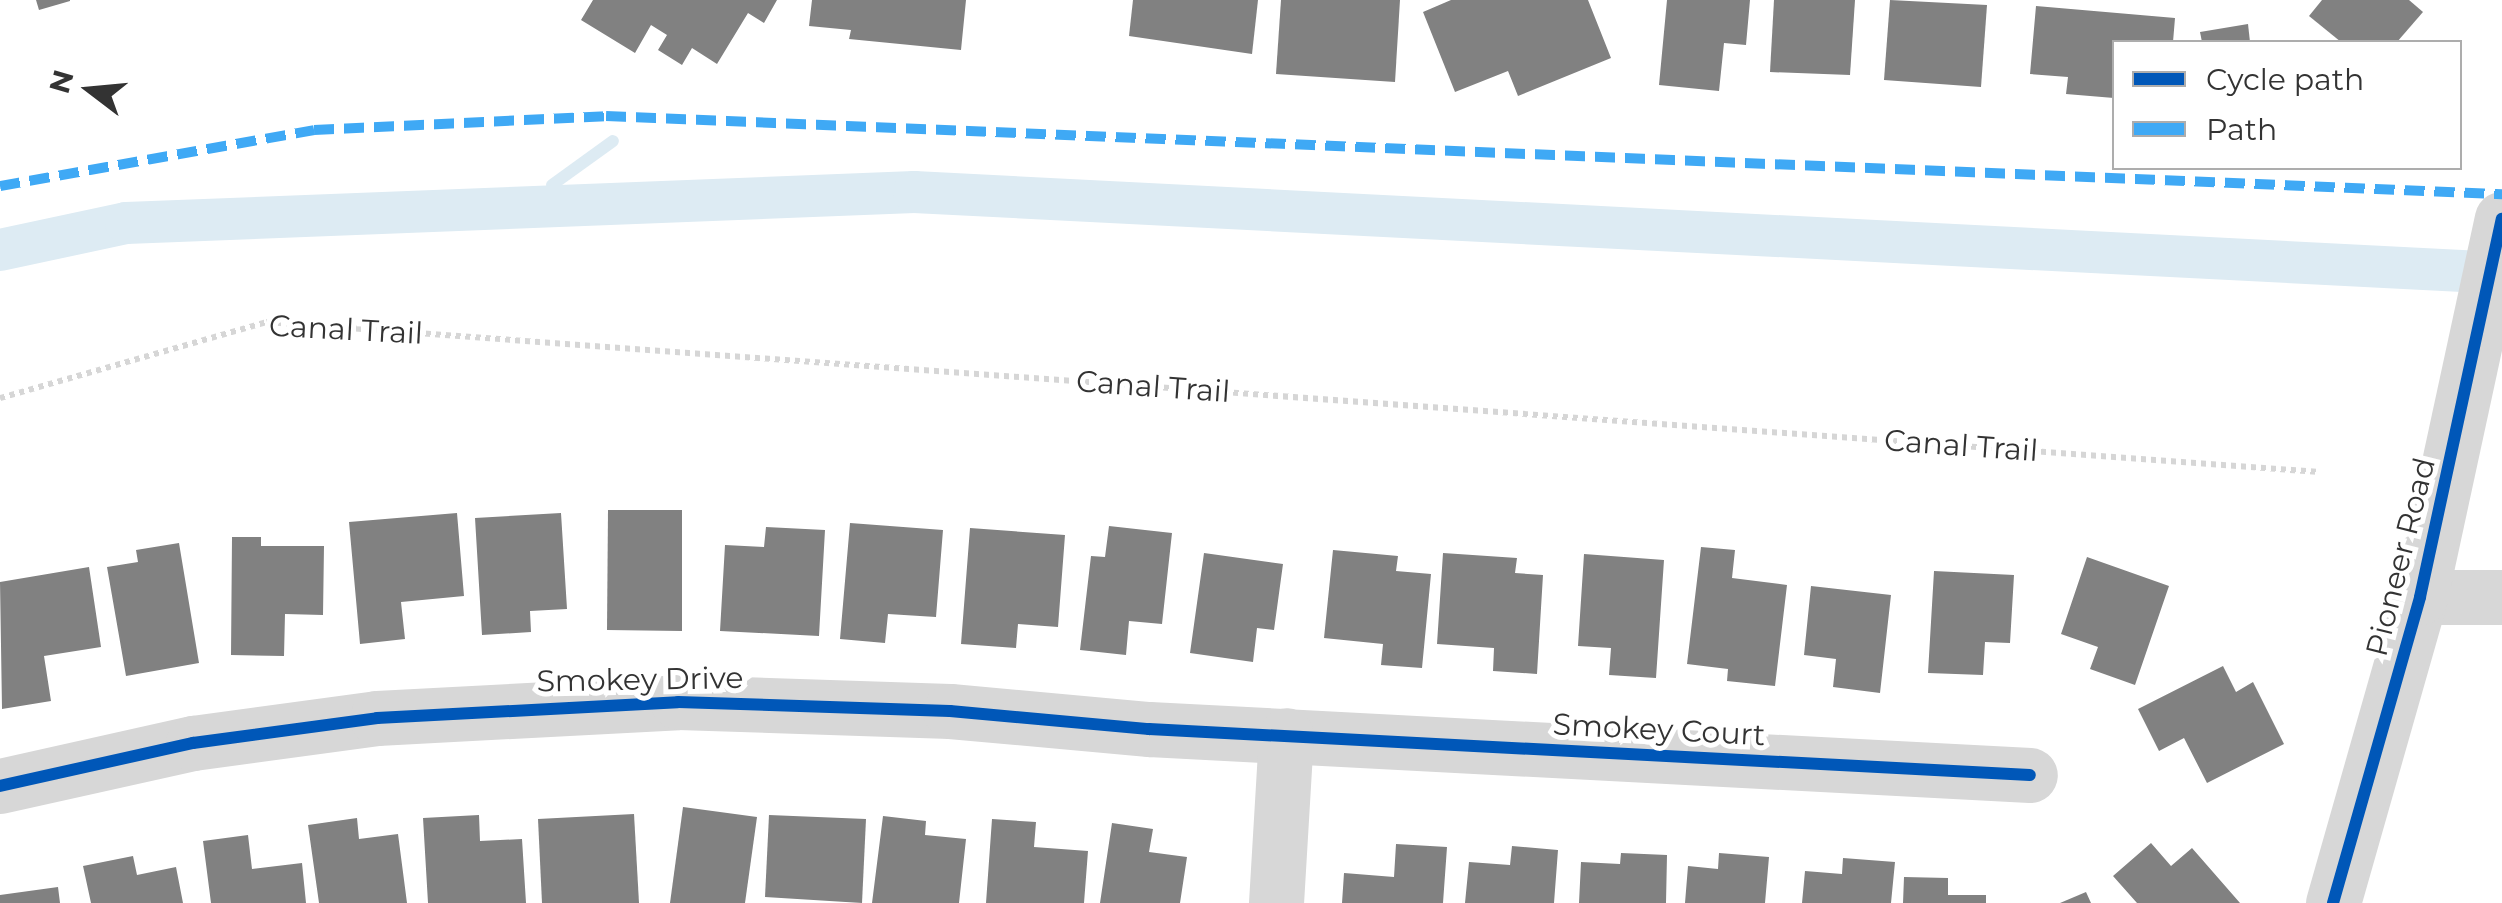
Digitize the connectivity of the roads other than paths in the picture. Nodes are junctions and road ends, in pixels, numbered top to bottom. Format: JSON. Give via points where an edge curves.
{"nodes":[{"id":1,"x":2502,"y":218,"type":"edge"},
{"id":2,"x":2420,"y":597,"type":"junction"},
{"id":3,"x":2502,"y":597,"type":"edge"},
{"id":4,"x":1286,"y":734,"type":"junction"},
{"id":5,"x":2030,"y":775,"type":"dead end"},
{"id":6,"x":0,"y":786,"type":"edge"},
{"id":7,"x":1276,"y":903,"type":"edge"},
{"id":8,"x":2333,"y":903,"type":"edge"}],
"edges":[{"from":1,"to":2,"type":"street","name":"Pioneer Road"},
{"from":2,"to":3,"type":"street"},
{"from":2,"to":8,"type":"street","name":"Pioneer Road"},
{"from":4,"to":5,"type":"street","name":"Smokey Court"},
{"from":4,"to":6,"type":"street","name":"Smokey Drive","via":[[814,704],[541,706],[376,718],[194,743]]},
{"from":4,"to":7,"type":"street"}]}
